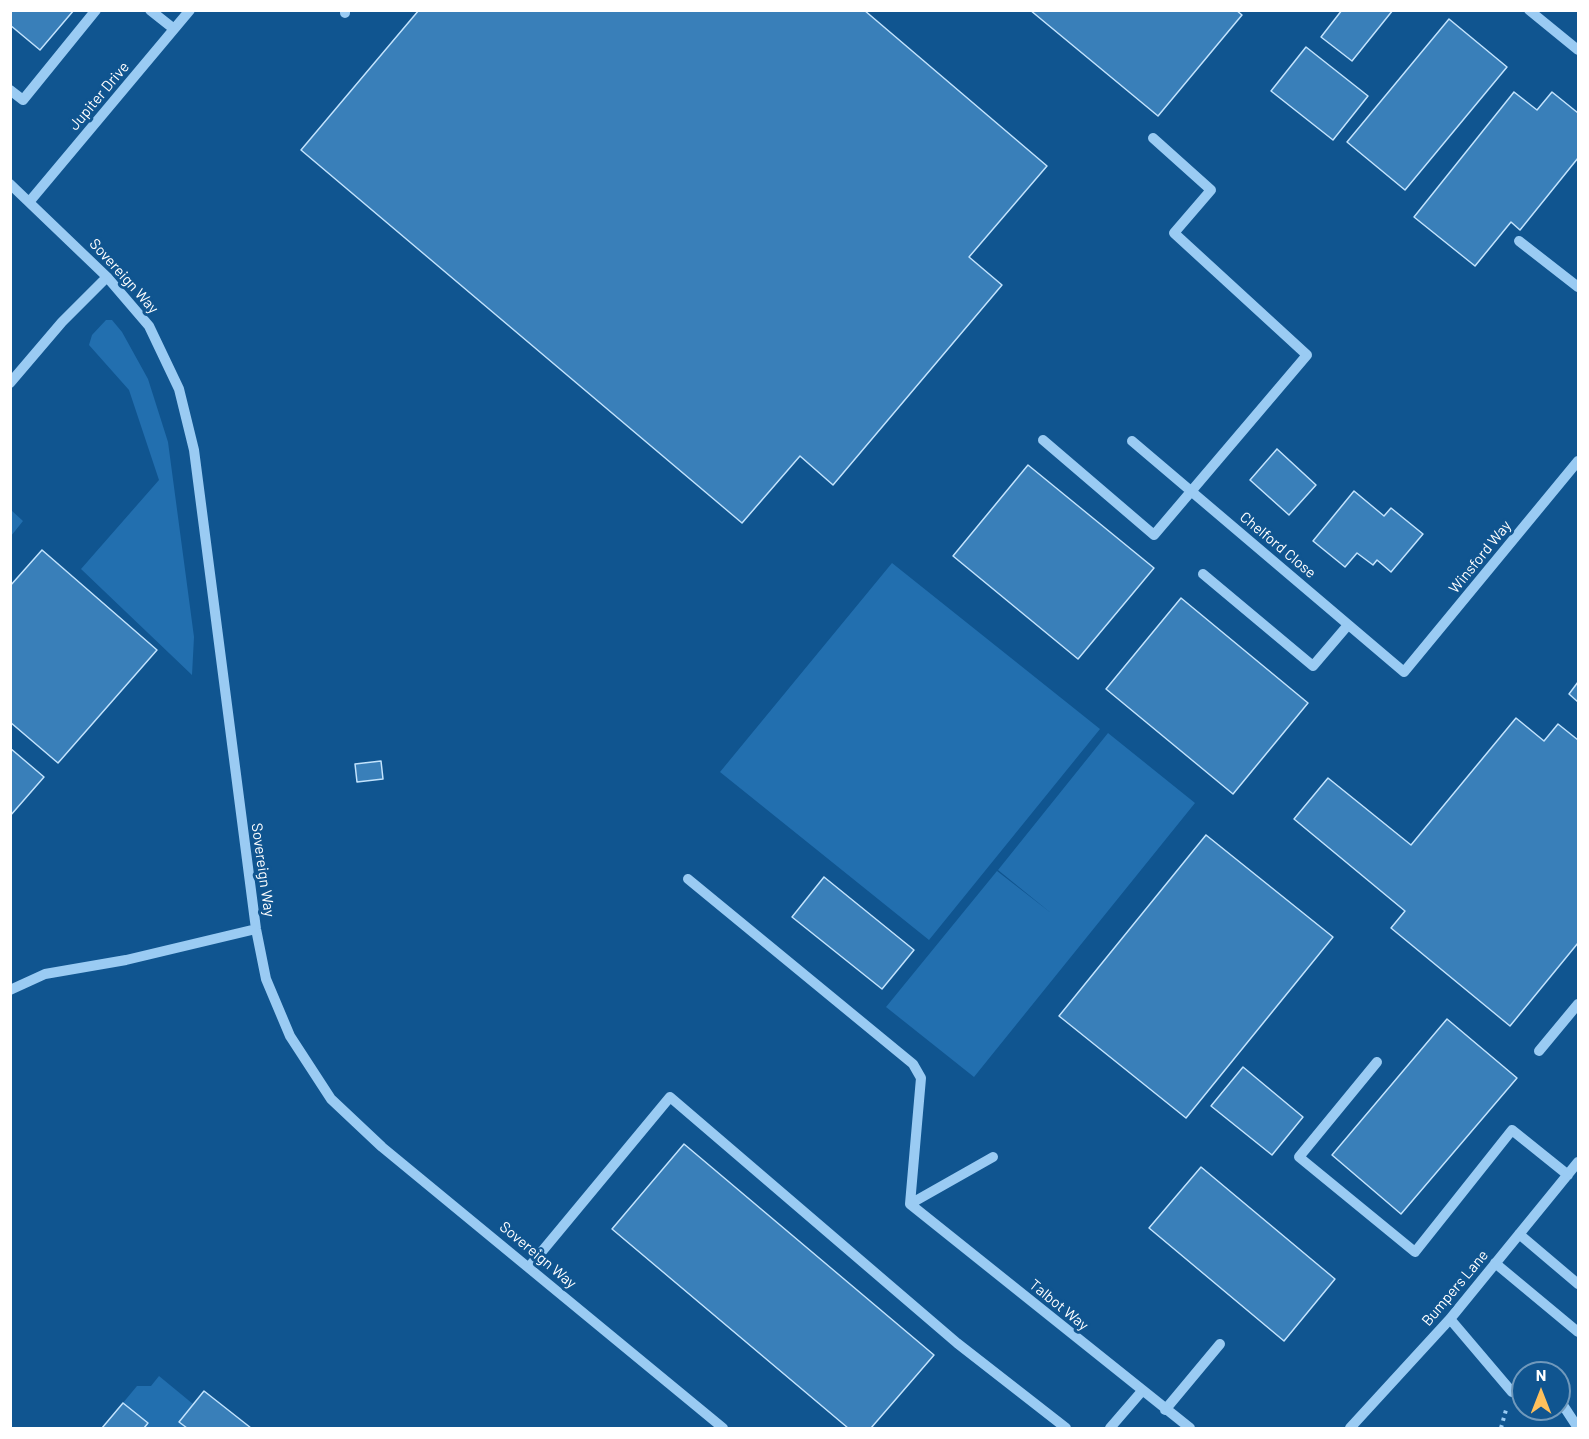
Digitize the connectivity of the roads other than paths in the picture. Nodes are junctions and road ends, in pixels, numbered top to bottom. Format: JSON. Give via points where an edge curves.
{"nodes":[{"id":1,"x":96,"y":10,"type":"edge"},
{"id":2,"x":150,"y":10,"type":"edge"},
{"id":3,"x":190,"y":10,"type":"edge"},
{"id":4,"x":1528,"y":10,"type":"edge"},
{"id":5,"x":174,"y":29,"type":"junction"},
{"id":6,"x":1578,"y":50,"type":"edge"},
{"id":7,"x":10,"y":90,"type":"edge"},
{"id":8,"x":1153,"y":138,"type":"dead end"},
{"id":9,"x":10,"y":184,"type":"edge"},
{"id":10,"x":30,"y":201,"type":"junction"},
{"id":11,"x":1519,"y":241,"type":"dead end"},
{"id":12,"x":107,"y":277,"type":"junction"},
{"id":13,"x":1578,"y":287,"type":"edge"},
{"id":14,"x":10,"y":383,"type":"edge"},
{"id":15,"x":1043,"y":440,"type":"dead end"},
{"id":16,"x":1132,"y":441,"type":"dead end"},
{"id":17,"x":1578,"y":461,"type":"edge"},
{"id":18,"x":1192,"y":492,"type":"junction"},
{"id":19,"x":1203,"y":574,"type":"dead end"},
{"id":20,"x":1348,"y":625,"type":"junction"},
{"id":21,"x":1404,"y":672,"type":"joint"},
{"id":22,"x":688,"y":879,"type":"dead end"},
{"id":23,"x":256,"y":929,"type":"junction"},
{"id":24,"x":10,"y":990,"type":"edge"},
{"id":25,"x":1578,"y":1004,"type":"edge"},
{"id":26,"x":1539,"y":1051,"type":"dead end"},
{"id":27,"x":1377,"y":1062,"type":"dead end"},
{"id":28,"x":993,"y":1157,"type":"dead end"},
{"id":29,"x":1578,"y":1162,"type":"edge"},
{"id":30,"x":1568,"y":1175,"type":"junction"},
{"id":31,"x":910,"y":1204,"type":"junction"},
{"id":32,"x":1519,"y":1234,"type":"junction"},
{"id":33,"x":1495,"y":1263,"type":"junction"},
{"id":34,"x":529,"y":1267,"type":"junction"},
{"id":35,"x":1578,"y":1284,"type":"edge"},
{"id":36,"x":1450,"y":1319,"type":"junction"},
{"id":37,"x":1578,"y":1332,"type":"edge"},
{"id":38,"x":1220,"y":1344,"type":"dead end"},
{"id":39,"x":1142,"y":1391,"type":"junction"},
{"id":40,"x":1511,"y":1391,"type":"edge"},
{"id":41,"x":1165,"y":1410,"type":"junction"},
{"id":42,"x":723,"y":1428,"type":"edge"},
{"id":43,"x":1066,"y":1428,"type":"edge"},
{"id":44,"x":1110,"y":1428,"type":"edge"},
{"id":45,"x":1190,"y":1428,"type":"edge"},
{"id":46,"x":1350,"y":1428,"type":"edge"}],
"edges":[{"from":1,"to":7,"type":"street","via":[[23,100]]},
{"from":2,"to":5,"type":"street"},
{"from":3,"to":5,"type":"street","name":"Jupiter Drive"},
{"from":4,"to":6,"type":"street"},
{"from":5,"to":10,"type":"street","name":"Jupiter Drive"},
{"from":8,"to":18,"type":"street","via":[[1211,190],[1174,233],[1307,355]]},
{"from":9,"to":10,"type":"street","name":"Sovereign Way"},
{"from":10,"to":12,"type":"street","name":"Sovereign Way"},
{"from":11,"to":13,"type":"street"},
{"from":12,"to":14,"type":"street"},
{"from":12,"to":23,"type":"street","name":"Sovereign Way","via":[[149,326],[179,389],[194,450]]},
{"from":15,"to":18,"type":"street","via":[[1154,535]]},
{"from":16,"to":18,"type":"street","name":"Chelford Close"},
{"from":17,"to":21,"type":"street","name":"Winsford Way"},
{"from":18,"to":20,"type":"street","name":"Chelford Close"},
{"from":19,"to":20,"type":"street","via":[[1313,666]]},
{"from":20,"to":21,"type":"street","name":"Chelford Close"},
{"from":22,"to":31,"type":"street","via":[[913,1064],[921,1078]]},
{"from":23,"to":24,"type":"street","via":[[126,960],[45,974]]},
{"from":23,"to":34,"type":"street","name":"Sovereign Way","via":[[266,979],[290,1036],[331,1098],[382,1147]]},
{"from":25,"to":26,"type":"street"},
{"from":27,"to":30,"type":"street","via":[[1299,1157],[1416,1252],[1512,1130]]},
{"from":28,"to":31,"type":"street"},
{"from":29,"to":30,"type":"street","name":"Bumpers Lane"},
{"from":30,"to":32,"type":"street","name":"Bumpers Lane"},
{"from":31,"to":39,"type":"street","name":"Talbot Way"},
{"from":32,"to":33,"type":"street","name":"Bumpers Lane"},
{"from":32,"to":35,"type":"street"},
{"from":33,"to":36,"type":"street","name":"Bumpers Lane"},
{"from":33,"to":37,"type":"street"},
{"from":34,"to":42,"type":"street","name":"Sovereign Way"},
{"from":34,"to":43,"type":"street","via":[[670,1096],[957,1343]]},
{"from":36,"to":40,"type":"street"},
{"from":36,"to":46,"type":"street","name":"Bumpers Lane"},
{"from":38,"to":41,"type":"street"},
{"from":39,"to":41,"type":"street","name":"Talbot Way"},
{"from":39,"to":44,"type":"street"},
{"from":41,"to":45,"type":"street","name":"Talbot Way"}]}
